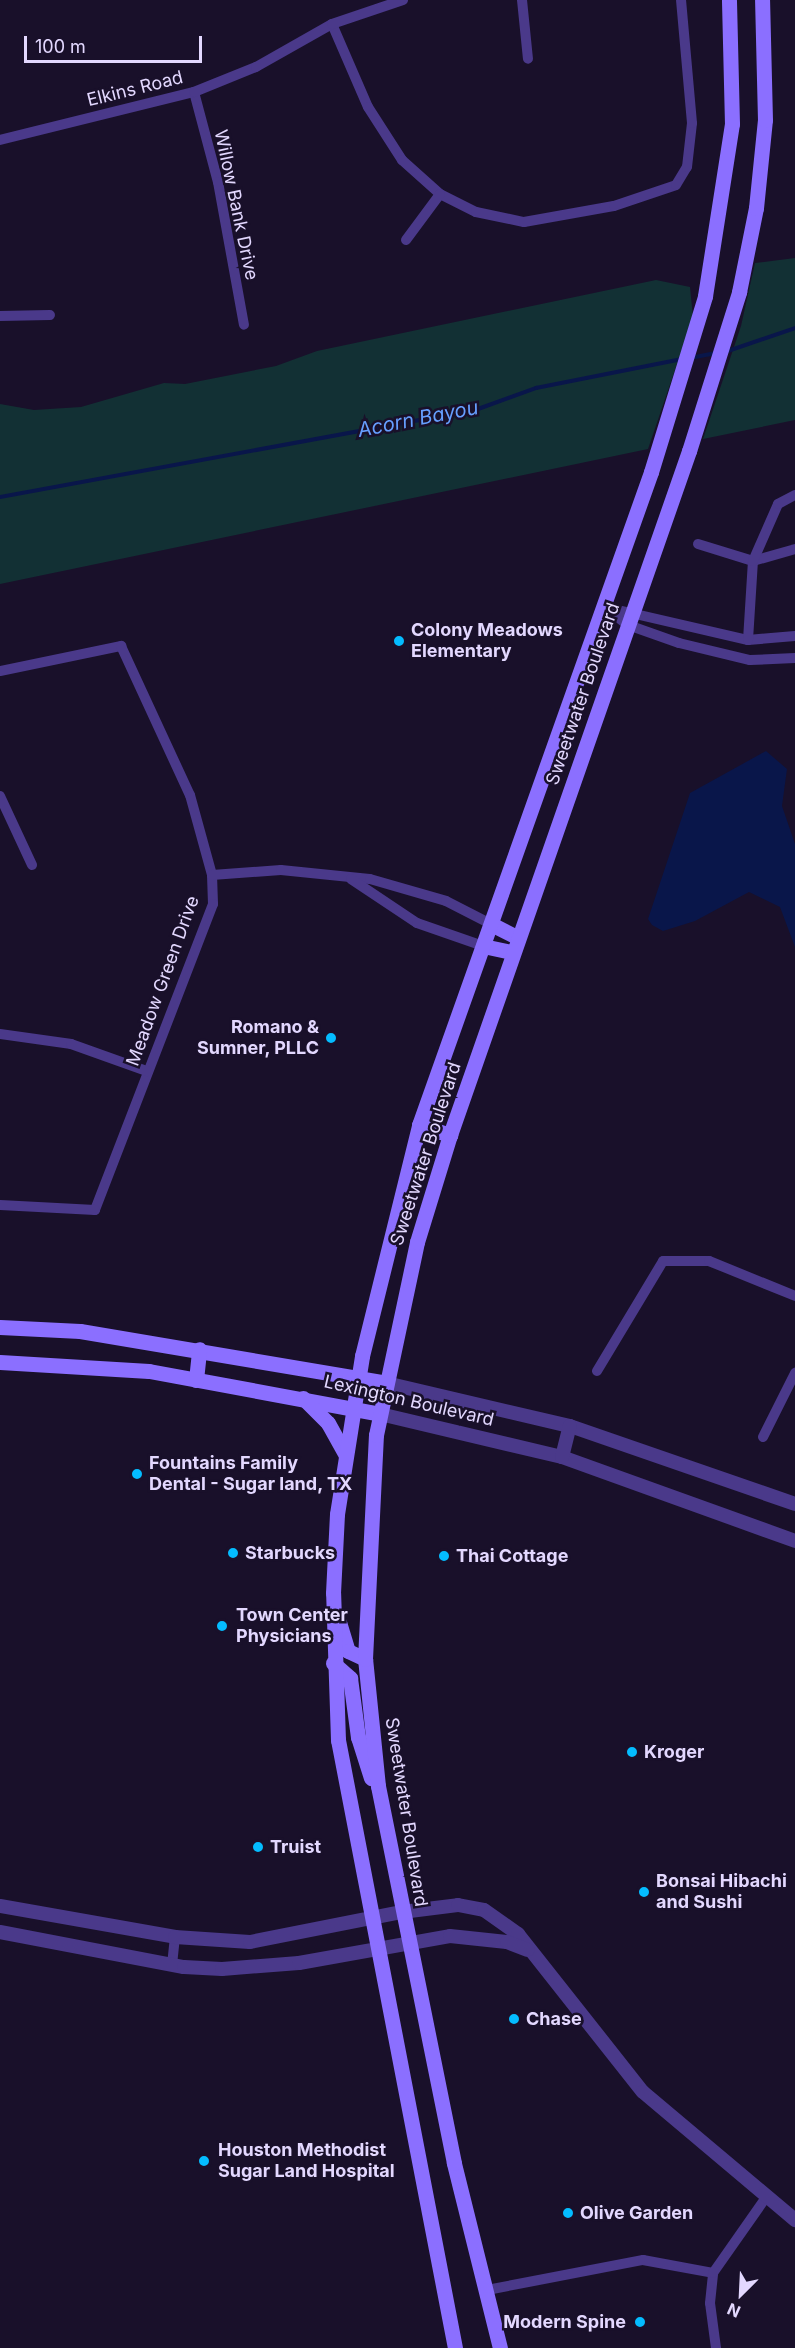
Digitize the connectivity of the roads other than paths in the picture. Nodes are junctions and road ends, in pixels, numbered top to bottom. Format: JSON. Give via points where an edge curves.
{"nodes":[{"id":1,"x":403,"y":0,"type":"edge"},
{"id":2,"x":522,"y":0,"type":"edge"},
{"id":3,"x":681,"y":0,"type":"edge"},
{"id":4,"x":729,"y":0,"type":"edge"},
{"id":5,"x":762,"y":0,"type":"edge"},
{"id":6,"x":770,"y":0,"type":"edge"},
{"id":7,"x":332,"y":24,"type":"junction"},
{"id":8,"x":765,"y":25,"type":"junction"},
{"id":9,"x":528,"y":59,"type":"dead end"},
{"id":10,"x":194,"y":92,"type":"junction"},
{"id":11,"x":0,"y":140,"type":"edge"},
{"id":12,"x":440,"y":194,"type":"junction"},
{"id":13,"x":406,"y":240,"type":"dead end"},
{"id":14,"x":50,"y":315,"type":"dead end"},
{"id":15,"x":0,"y":316,"type":"edge"},
{"id":16,"x":244,"y":325,"type":"dead end"},
{"id":17,"x":795,"y":495,"type":"edge"},
{"id":18,"x":698,"y":544,"type":"dead end"},
{"id":19,"x":795,"y":549,"type":"edge"},
{"id":20,"x":753,"y":561,"type":"junction"},
{"id":21,"x":604,"y":607,"type":"junction"},
{"id":22,"x":633,"y":610,"type":"junction"},
{"id":23,"x":628,"y":625,"type":"junction"},
{"id":24,"x":795,"y":636,"type":"edge"},
{"id":25,"x":748,"y":640,"type":"junction"},
{"id":26,"x":795,"y":657,"type":"edge"},
{"id":27,"x":0,"y":671,"type":"edge"},
{"id":28,"x":0,"y":796,"type":"edge"},
{"id":29,"x":32,"y":865,"type":"dead end"},
{"id":30,"x":212,"y":875,"type":"junction"},
{"id":31,"x":350,"y":878,"type":"junction"},
{"id":32,"x":491,"y":924,"type":"junction"},
{"id":33,"x":515,"y":944,"type":"junction"},
{"id":34,"x":483,"y":946,"type":"junction"},
{"id":35,"x":0,"y":1034,"type":"edge"},
{"id":36,"x":147,"y":1071,"type":"junction"},
{"id":37,"x":419,"y":1125,"type":"junction"},
{"id":38,"x":450,"y":1135,"type":"junction"},
{"id":39,"x":0,"y":1205,"type":"edge"},
{"id":40,"x":795,"y":1296,"type":"edge"},
{"id":41,"x":0,"y":1327,"type":"edge"},
{"id":42,"x":199,"y":1349,"type":"junction"},
{"id":43,"x":0,"y":1362,"type":"edge"},
{"id":44,"x":597,"y":1371,"type":"dead end"},
{"id":45,"x":795,"y":1373,"type":"edge"},
{"id":46,"x":358,"y":1377,"type":"junction"},
{"id":47,"x":196,"y":1380,"type":"junction"},
{"id":48,"x":386,"y":1383,"type":"junction"},
{"id":49,"x":303,"y":1398,"type":"junction"},
{"id":50,"x":353,"y":1408,"type":"junction"},
{"id":51,"x":380,"y":1414,"type":"junction"},
{"id":52,"x":570,"y":1426,"type":"junction"},
{"id":53,"x":763,"y":1437,"type":"dead end"},
{"id":54,"x":345,"y":1454,"type":"junction"},
{"id":55,"x":562,"y":1457,"type":"junction"},
{"id":56,"x":795,"y":1504,"type":"edge"},
{"id":57,"x":795,"y":1541,"type":"edge"},
{"id":58,"x":333,"y":1593,"type":"junction"},
{"id":59,"x":364,"y":1659,"type":"junction"},
{"id":60,"x":333,"y":1663,"type":"junction"},
{"id":61,"x":378,"y":1786,"type":"junction"},
{"id":62,"x":0,"y":1906,"type":"edge"},
{"id":63,"x":402,"y":1912,"type":"junction"},
{"id":64,"x":372,"y":1921,"type":"junction"},
{"id":65,"x":0,"y":1932,"type":"edge"},
{"id":66,"x":175,"y":1937,"type":"junction"},
{"id":67,"x":408,"y":1944,"type":"junction"},
{"id":68,"x":528,"y":1950,"type":"junction"},
{"id":69,"x":378,"y":1951,"type":"junction"},
{"id":70,"x":171,"y":1965,"type":"junction"},
{"id":71,"x":767,"y":2196,"type":"junction"},
{"id":72,"x":795,"y":2220,"type":"edge"},
{"id":73,"x":713,"y":2273,"type":"junction"},
{"id":74,"x":487,"y":2290,"type":"junction"},
{"id":75,"x":455,"y":2348,"type":"edge"},
{"id":76,"x":500,"y":2348,"type":"edge"},
{"id":77,"x":716,"y":2348,"type":"edge"}],
"edges":[{"from":1,"to":7,"type":"street","name":"Elkins Road"},
{"from":2,"to":9,"type":"street"},
{"from":3,"to":12,"type":"street","via":[[692,123],[687,167],[676,185],[614,206],[524,222],[476,212]]},
{"from":4,"to":21,"type":"main road","name":"Sweetwater Boulevard","via":[[732,124],[705,296]]},
{"from":5,"to":8,"type":"main road","name":"Sweetwater Boulevard"},
{"from":6,"to":8,"type":"main road"},
{"from":7,"to":10,"type":"street","name":"Elkins Road","via":[[256,67]]},
{"from":7,"to":12,"type":"street","via":[[368,107],[402,160]]},
{"from":8,"to":22,"type":"main road","name":"Sweetwater Boulevard","via":[[765,120],[756,208],[739,292]]},
{"from":10,"to":11,"type":"street","name":"Elkins Road"},
{"from":10,"to":16,"type":"street","name":"Willow Bank Drive","via":[[218,182]]},
{"from":12,"to":13,"type":"street"},
{"from":14,"to":15,"type":"street"},
{"from":17,"to":20,"type":"street","via":[[778,504]]},
{"from":18,"to":20,"type":"street"},
{"from":19,"to":20,"type":"street"},
{"from":20,"to":25,"type":"street"},
{"from":21,"to":22,"type":"street"},
{"from":21,"to":23,"type":"street"},
{"from":21,"to":32,"type":"main road","name":"Sweetwater Boulevard"},
{"from":22,"to":23,"type":"main road","name":"Sweetwater Boulevard"},
{"from":22,"to":25,"type":"street"},
{"from":23,"to":26,"type":"street","via":[[750,660]]},
{"from":23,"to":33,"type":"main road","name":"Sweetwater Boulevard"},
{"from":24,"to":25,"type":"street"},
{"from":27,"to":30,"type":"street","name":"Meadow Green Drive","via":[[122,646],[190,795]]},
{"from":28,"to":29,"type":"street"},
{"from":30,"to":31,"type":"street","via":[[281,870]]},
{"from":30,"to":36,"type":"street","name":"Meadow Green Drive","via":[[213,904]]},
{"from":31,"to":32,"type":"street","via":[[403,887]]},
{"from":31,"to":34,"type":"street","via":[[417,922]]},
{"from":32,"to":33,"type":"main road"},
{"from":32,"to":34,"type":"main road","name":"Sweetwater Boulevard"},
{"from":33,"to":34,"type":"main road"},
{"from":33,"to":38,"type":"main road","name":"Sweetwater Boulevard"},
{"from":34,"to":37,"type":"main road","name":"Sweetwater Boulevard"},
{"from":35,"to":36,"type":"street","via":[[71,1044]]},
{"from":36,"to":39,"type":"street","name":"Meadow Green Drive","via":[[95,1210]]},
{"from":37,"to":38,"type":"main road"},
{"from":37,"to":46,"type":"main road","name":"Sweetwater Boulevard"},
{"from":38,"to":48,"type":"main road","name":"Sweetwater Boulevard","via":[[417,1242]]},
{"from":40,"to":44,"type":"street","via":[[710,1261],[663,1261]]},
{"from":41,"to":42,"type":"main road","name":"Lexington Boulevard","via":[[80,1331]]},
{"from":42,"to":46,"type":"main road","name":"Lexington Boulevard"},
{"from":42,"to":47,"type":"main road"},
{"from":43,"to":47,"type":"main road","name":"Lexington Boulevard","via":[[89,1365]]},
{"from":45,"to":53,"type":"street"},
{"from":46,"to":48,"type":"main road","name":"Lexington Boulevard"},
{"from":46,"to":50,"type":"main road","name":"Sweetwater Boulevard"},
{"from":47,"to":49,"type":"main road","name":"Lexington Boulevard"},
{"from":48,"to":51,"type":"main road","name":"Sweetwater Boulevard"},
{"from":48,"to":52,"type":"street","name":"Lexington Boulevard"},
{"from":49,"to":50,"type":"main road","name":"Lexington Boulevard"},
{"from":49,"to":54,"type":"main road","via":[[328,1423]]},
{"from":50,"to":51,"type":"main road","name":"Lexington Boulevard"},
{"from":50,"to":54,"type":"main road","name":"Sweetwater Boulevard"},
{"from":51,"to":55,"type":"street","name":"Lexington Boulevard"},
{"from":51,"to":59,"type":"main road","name":"Sweetwater Boulevard"},
{"from":52,"to":55,"type":"street"},
{"from":52,"to":56,"type":"street","name":"Lexington Boulevard"},
{"from":54,"to":58,"type":"main road","name":"Sweetwater Boulevard"},
{"from":55,"to":57,"type":"street","name":"Lexington Boulevard"},
{"from":58,"to":59,"type":"main road","via":[[348,1651]]},
{"from":58,"to":60,"type":"main road","name":"Sweetwater Boulevard"},
{"from":59,"to":61,"type":"main road","name":"Sweetwater Boulevard"},
{"from":60,"to":61,"type":"main road","via":[[350,1678],[358,1737]]},
{"from":60,"to":64,"type":"main road","name":"Sweetwater Boulevard","via":[[338,1740]]},
{"from":61,"to":63,"type":"main road","name":"Sweetwater Boulevard"},
{"from":62,"to":66,"type":"street"},
{"from":63,"to":64,"type":"street"},
{"from":63,"to":67,"type":"main road","name":"Sweetwater Boulevard"},
{"from":63,"to":68,"type":"street","via":[[458,1905],[484,1910],[518,1934]]},
{"from":64,"to":66,"type":"street","via":[[250,1942]]},
{"from":64,"to":69,"type":"main road","name":"Sweetwater Boulevard"},
{"from":65,"to":70,"type":"street"},
{"from":66,"to":70,"type":"street"},
{"from":67,"to":68,"type":"street","via":[[467,1936]]},
{"from":67,"to":69,"type":"street"},
{"from":67,"to":74,"type":"main road","name":"Sweetwater Boulevard"},
{"from":68,"to":71,"type":"street","via":[[644,2092]]},
{"from":69,"to":70,"type":"street","via":[[257,1967]]},
{"from":69,"to":75,"type":"main road","name":"Sweetwater Boulevard"},
{"from":71,"to":72,"type":"street"},
{"from":71,"to":73,"type":"street"},
{"from":73,"to":74,"type":"street","via":[[644,2260]]},
{"from":73,"to":77,"type":"street","via":[[710,2303]]},
{"from":74,"to":76,"type":"main road","name":"Sweetwater Boulevard"}]}
